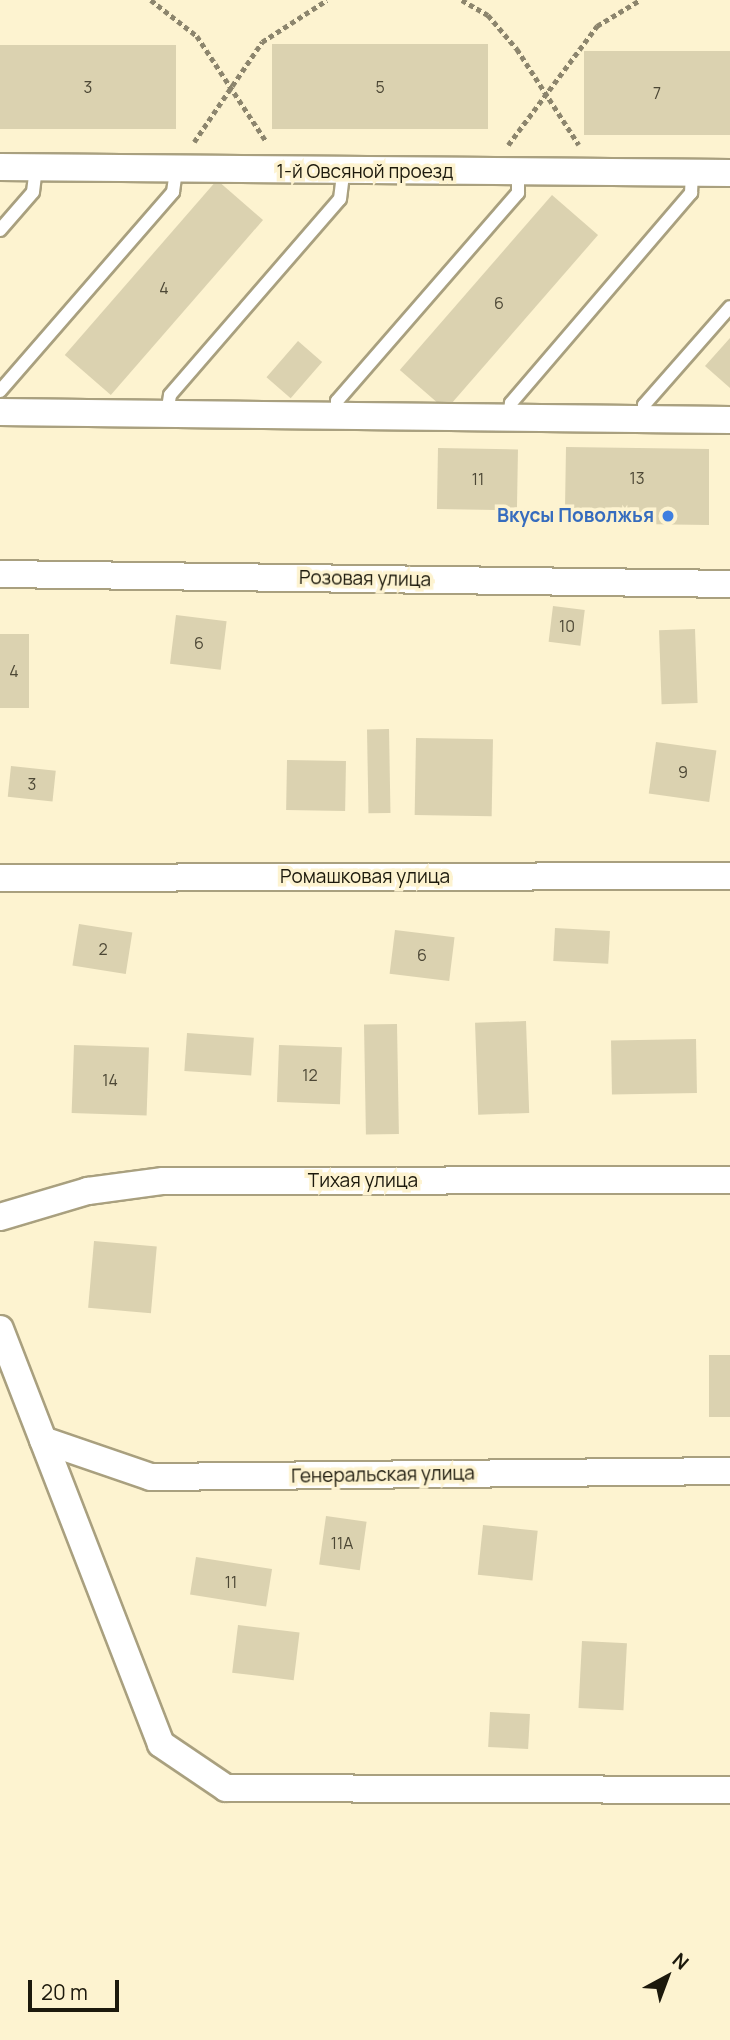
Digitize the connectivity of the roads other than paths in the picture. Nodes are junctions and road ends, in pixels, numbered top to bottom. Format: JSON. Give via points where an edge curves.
{"nodes":[{"id":1,"x":0,"y":167,"type":"edge"},
{"id":2,"x":36,"y":168,"type":"junction"},
{"id":3,"x":176,"y":170,"type":"junction"},
{"id":4,"x":518,"y":171,"type":"junction"},
{"id":5,"x":730,"y":173,"type":"edge"},
{"id":6,"x":343,"y":174,"type":"junction"},
{"id":7,"x":692,"y":174,"type":"junction"},
{"id":8,"x":0,"y":230,"type":"edge"},
{"id":9,"x":730,"y":307,"type":"edge"},
{"id":10,"x":0,"y":391,"type":"edge"},
{"id":11,"x":0,"y":412,"type":"edge"},
{"id":12,"x":337,"y":415,"type":"junction"},
{"id":13,"x":167,"y":417,"type":"junction"},
{"id":14,"x":509,"y":417,"type":"junction"},
{"id":15,"x":643,"y":419,"type":"junction"},
{"id":16,"x":730,"y":420,"type":"edge"},
{"id":17,"x":0,"y":574,"type":"edge"},
{"id":18,"x":730,"y":584,"type":"edge"},
{"id":19,"x":730,"y":876,"type":"edge"},
{"id":20,"x":0,"y":878,"type":"edge"},
{"id":21,"x":730,"y":1180,"type":"edge"},
{"id":22,"x":0,"y":1217,"type":"edge"},
{"id":23,"x":0,"y":1329,"type":"edge"},
{"id":24,"x":43,"y":1440,"type":"junction"},
{"id":25,"x":730,"y":1471,"type":"edge"},
{"id":26,"x":730,"y":1790,"type":"edge"}],
"edges":[{"from":1,"to":2,"type":"street","name":"1-й Овсяной проезд"},
{"from":2,"to":3,"type":"street","name":"1-й Овсяной проезд"},
{"from":2,"to":8,"type":"lane","via":[[33,192]]},
{"from":3,"to":6,"type":"street","name":"1-й Овсяной проезд"},
{"from":3,"to":10,"type":"lane","via":[[173,192]]},
{"from":4,"to":6,"type":"street","name":"1-й Овсяной проезд"},
{"from":4,"to":7,"type":"street","name":"1-й Овсяной проезд"},
{"from":4,"to":12,"type":"lane","via":[[518,193],[337,401]]},
{"from":5,"to":7,"type":"street","name":"1-й Овсяной проезд"},
{"from":6,"to":13,"type":"lane","via":[[340,198],[170,395]]},
{"from":7,"to":14,"type":"lane","via":[[691,193],[511,403]]},
{"from":9,"to":15,"type":"lane","via":[[644,405]]},
{"from":11,"to":13,"type":"street"},
{"from":12,"to":13,"type":"street"},
{"from":12,"to":14,"type":"street"},
{"from":14,"to":15,"type":"street"},
{"from":15,"to":16,"type":"street"},
{"from":17,"to":18,"type":"street","name":"Розовая улица"},
{"from":19,"to":20,"type":"street","name":"Ромашковая улица"},
{"from":21,"to":22,"type":"street","name":"Тихая улица","via":[[163,1181],[88,1192]]},
{"from":23,"to":24,"type":"street"},
{"from":24,"to":25,"type":"street","name":"Генеральская улица","via":[[151,1478]]},
{"from":24,"to":26,"type":"street","via":[[161,1744],[226,1788]]}]}
